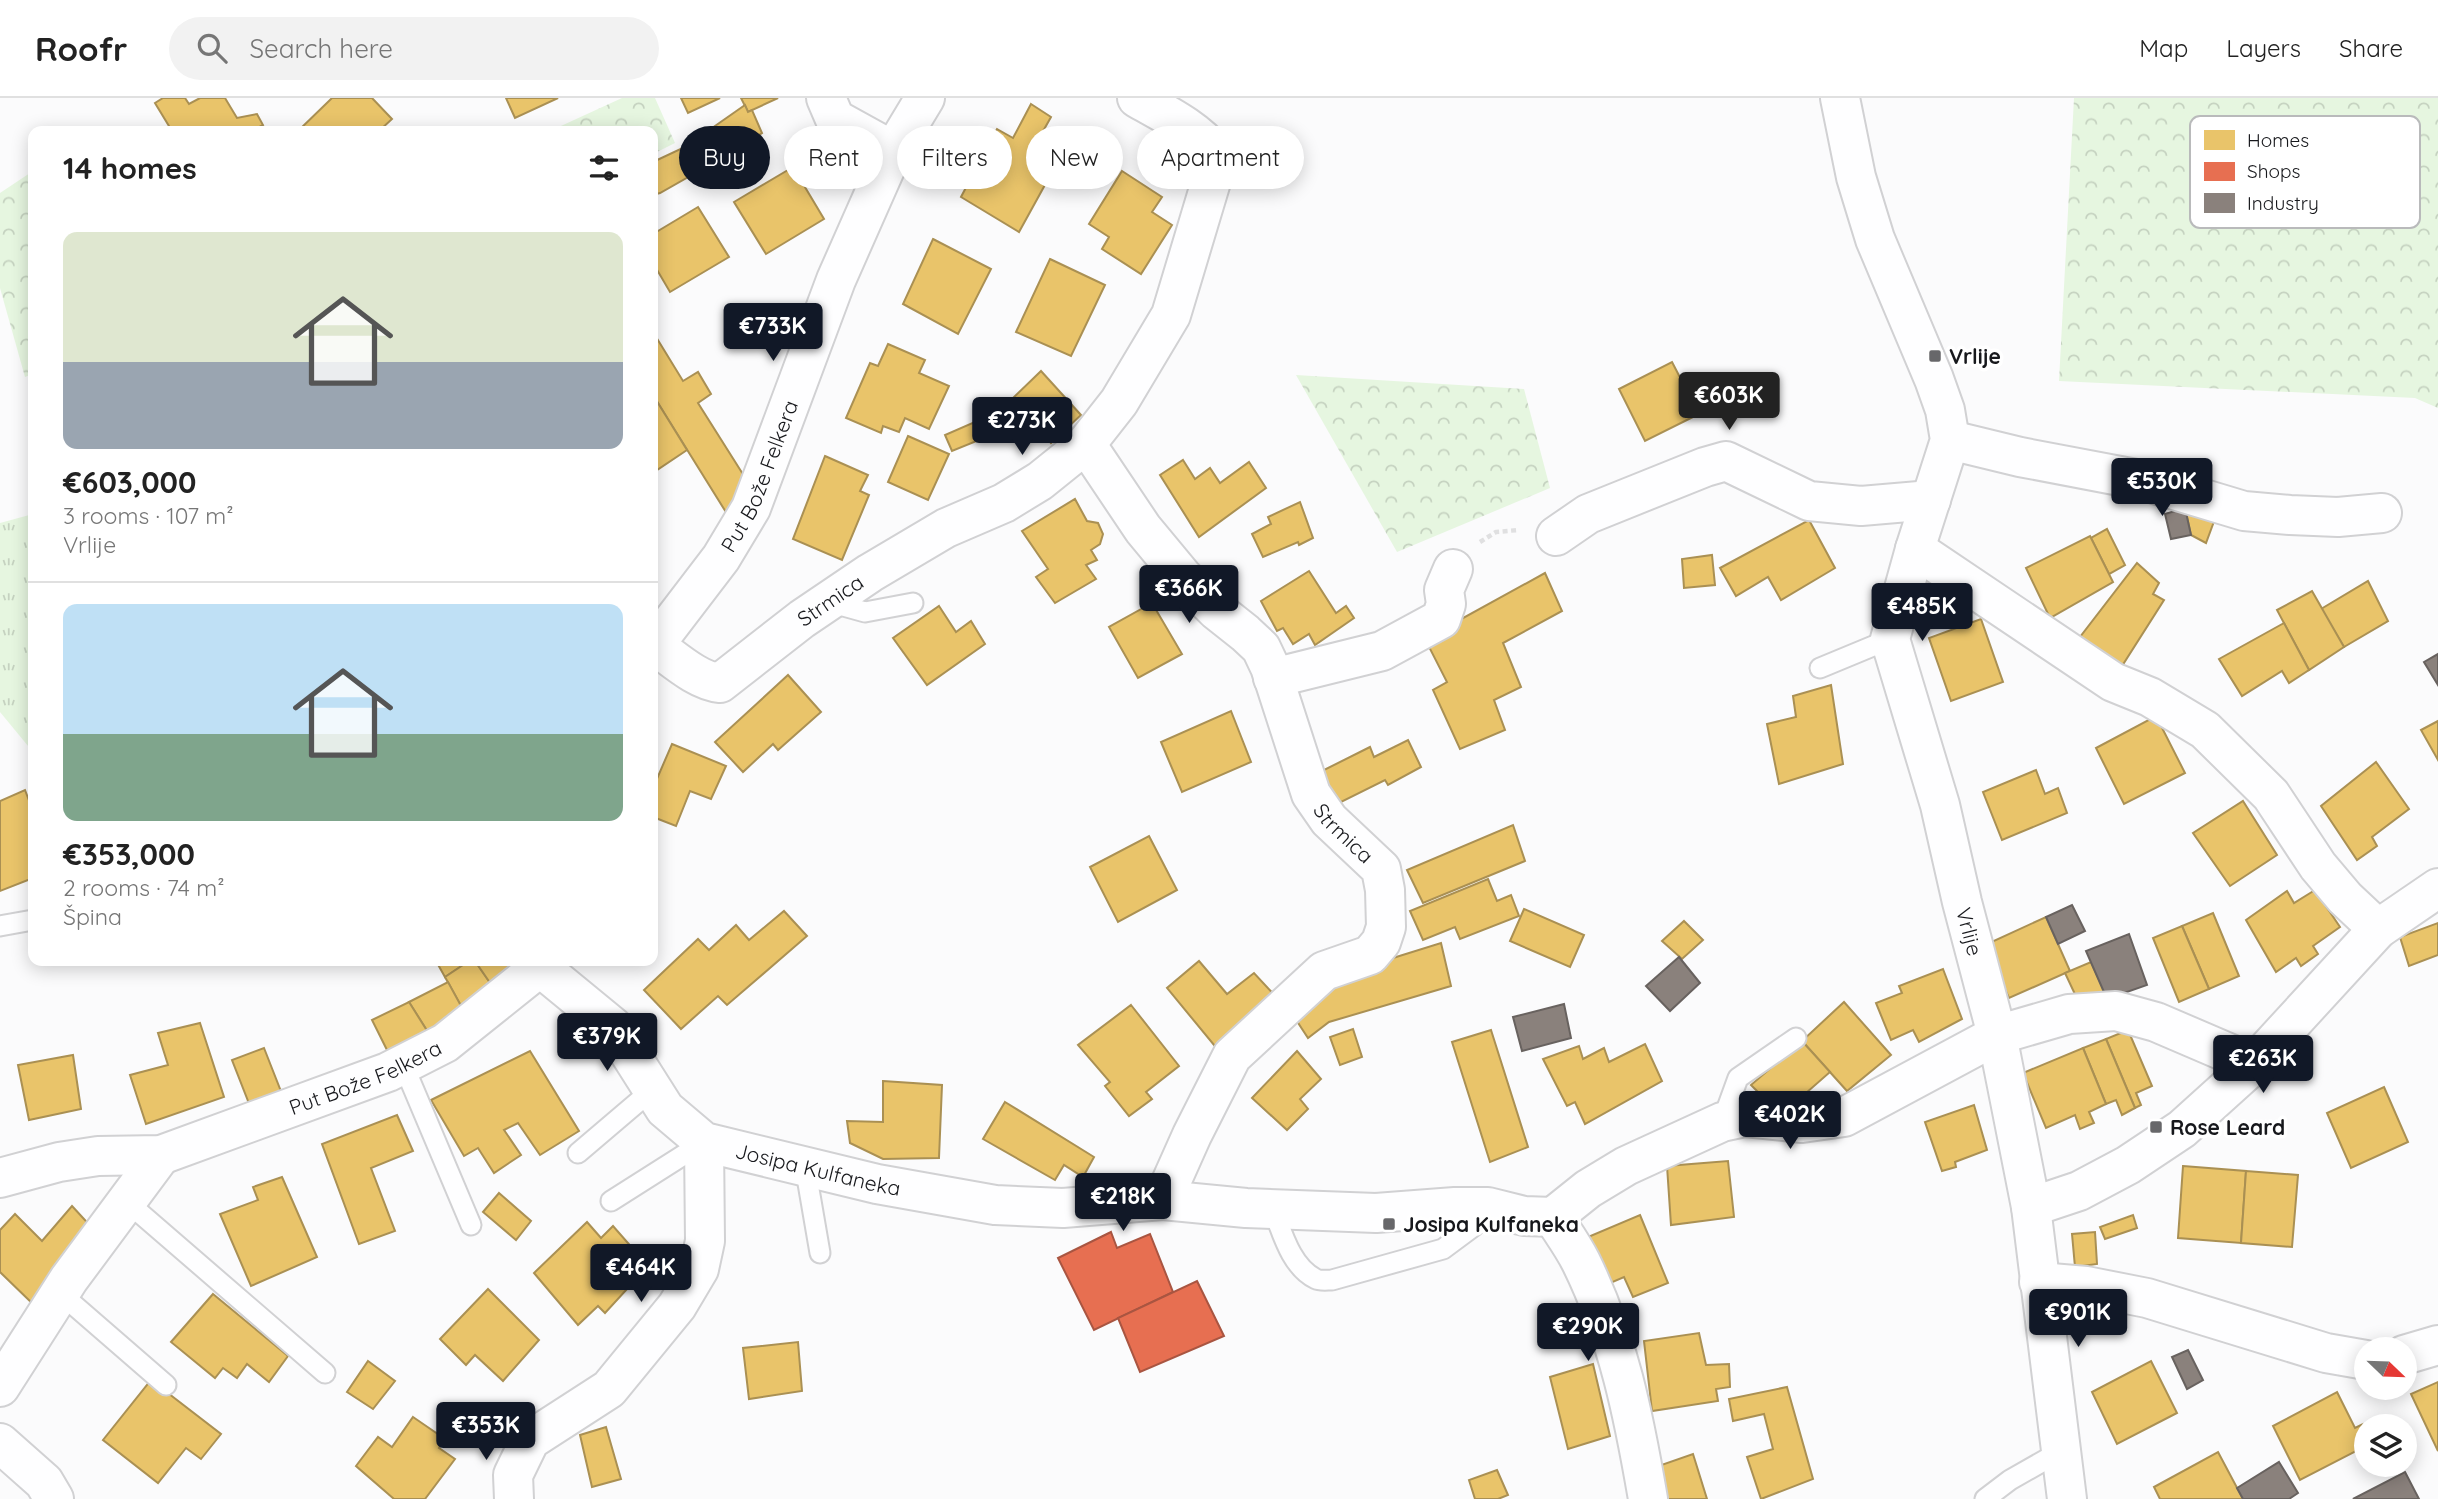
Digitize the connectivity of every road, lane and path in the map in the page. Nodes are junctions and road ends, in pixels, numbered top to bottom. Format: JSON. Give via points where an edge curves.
{"nodes":[{"id":1,"x":826,"y":98,"type":"edge"},
{"id":2,"x":925,"y":98,"type":"edge"},
{"id":3,"x":1137,"y":98,"type":"edge"},
{"id":4,"x":1840,"y":98,"type":"edge"},
{"id":5,"x":893,"y":150,"type":"junction"},
{"id":6,"x":1950,"y":440,"type":"junction"},
{"id":7,"x":1086,"y":444,"type":"junction"},
{"id":8,"x":1931,"y":500,"type":"junction"},
{"id":9,"x":2382,"y":513,"type":"dead end"},
{"id":10,"x":1556,"y":536,"type":"joint"},
{"id":11,"x":1915,"y":549,"type":"junction"},
{"id":12,"x":1453,"y":569,"type":"joint"},
{"id":13,"x":828,"y":601,"type":"junction"},
{"id":14,"x":913,"y":603,"type":"dead end"},
{"id":15,"x":1890,"y":639,"type":"junction"},
{"id":16,"x":658,"y":640,"type":"edge"},
{"id":17,"x":658,"y":649,"type":"edge"},
{"id":18,"x":1820,"y":668,"type":"dead end"},
{"id":19,"x":1273,"y":678,"type":"junction"},
{"id":20,"x":2438,"y":888,"type":"edge"},
{"id":21,"x":28,"y":921,"type":"edge"},
{"id":22,"x":0,"y":926,"type":"edge"},
{"id":23,"x":2378,"y":929,"type":"junction"},
{"id":24,"x":540,"y":966,"type":"edge"},
{"id":25,"x":544,"y":966,"type":"edge"},
{"id":26,"x":1997,"y":1035,"type":"junction"},
{"id":27,"x":1796,"y":1038,"type":"dead end"},
{"id":28,"x":403,"y":1064,"type":"junction"},
{"id":29,"x":2254,"y":1064,"type":"junction"},
{"id":30,"x":652,"y":1090,"type":"junction"},
{"id":31,"x":1723,"y":1122,"type":"junction"},
{"id":32,"x":704,"y":1142,"type":"junction"},
{"id":33,"x":578,"y":1153,"type":"dead end"},
{"id":34,"x":161,"y":1155,"type":"junction"},
{"id":35,"x":805,"y":1166,"type":"junction"},
{"id":36,"x":0,"y":1178,"type":"edge"},
{"id":37,"x":1163,"y":1200,"type":"junction"},
{"id":38,"x":611,"y":1201,"type":"dead end"},
{"id":39,"x":127,"y":1202,"type":"junction"},
{"id":40,"x":2031,"y":1207,"type":"junction"},
{"id":41,"x":1488,"y":1208,"type":"junction"},
{"id":42,"x":1273,"y":1209,"type":"junction"},
{"id":43,"x":1553,"y":1217,"type":"junction"},
{"id":44,"x":471,"y":1225,"type":"dead end"},
{"id":45,"x":820,"y":1253,"type":"dead end"},
{"id":46,"x":2039,"y":1282,"type":"junction"},
{"id":47,"x":60,"y":1293,"type":"junction"},
{"id":48,"x":2438,"y":1345,"type":"edge"},
{"id":49,"x":2417,"y":1351,"type":"edge"},
{"id":50,"x":2354,"y":1358,"type":"edge"},
{"id":51,"x":325,"y":1373,"type":"dead end"},
{"id":52,"x":166,"y":1385,"type":"dead end"},
{"id":53,"x":0,"y":1387,"type":"edge"},
{"id":54,"x":0,"y":1443,"type":"edge"},
{"id":55,"x":2061,"y":1451,"type":"junction"},
{"id":56,"x":54,"y":1499,"type":"edge"},
{"id":57,"x":514,"y":1499,"type":"edge"},
{"id":58,"x":1648,"y":1499,"type":"edge"},
{"id":59,"x":1986,"y":1499,"type":"edge"},
{"id":60,"x":2067,"y":1499,"type":"edge"}],
"edges":[{"from":1,"to":5,"type":"street","via":[[835,119]]},
{"from":2,"to":5,"type":"street","name":"Put Bože Felkera"},
{"from":3,"to":7,"type":"street","name":"Strmica","via":[[1208,144],[1216,154],[1213,175],[1171,315],[1119,402]]},
{"from":4,"to":6,"type":"street","via":[[1856,177],[1875,239],[1934,379]]},
{"from":5,"to":16,"type":"street","name":"Put Bože Felkera","via":[[836,280],[751,508],[721,558]]},
{"from":6,"to":8,"type":"street"},
{"from":6,"to":9,"type":"street","via":[[2141,480],[2244,511],[2338,517]]},
{"from":7,"to":13,"type":"street","name":"Strmica","via":[[1004,503],[946,528]]},
{"from":7,"to":19,"type":"street","name":"Strmica","via":[[1143,529],[1182,576],[1261,648]]},
{"from":8,"to":10,"type":"street","via":[[1861,506],[1809,501],[1726,461],[1588,514]]},
{"from":8,"to":11,"type":"street"},
{"from":10,"to":12,"type":"path","via":[[1526,529],[1496,532],[1477,543]]},
{"from":11,"to":15,"type":"street"},
{"from":11,"to":23,"type":"street","via":[[2113,682],[2150,697],[2205,730],[2271,795],[2318,866]]},
{"from":12,"to":19,"type":"street","via":[[1444,590],[1441,619],[1382,651]]},
{"from":13,"to":14,"type":"lane","via":[[865,612]]},
{"from":13,"to":17,"type":"street","name":"Strmica","via":[[720,683]]},
{"from":15,"to":18,"type":"lane"},
{"from":15,"to":26,"type":"street","name":"Vrlije","via":[[1940,805]]},
{"from":19,"to":37,"type":"street","name":"Strmica","via":[[1311,794],[1329,820],[1381,869],[1386,927],[1370,955],[1324,971],[1232,1056]]},
{"from":20,"to":23,"type":"street"},
{"from":21,"to":22,"type":"lane"},
{"from":23,"to":29,"type":"street"},
{"from":24,"to":28,"type":"street","name":"Put Bože Felkera","via":[[445,1043]]},
{"from":25,"to":30,"type":"street","name":"Josipa Kulfaneka","via":[[613,1027]]},
{"from":26,"to":29,"type":"street","via":[[2069,1014],[2116,1011]]},
{"from":26,"to":31,"type":"street","via":[[1844,1117],[1802,1123],[1745,1117]]},
{"from":26,"to":40,"type":"street","name":"Vrlije"},
{"from":27,"to":31,"type":"lane","via":[[1738,1078]]},
{"from":28,"to":34,"type":"street","name":"Put Bože Felkera"},
{"from":28,"to":44,"type":"lane"},
{"from":29,"to":40,"type":"street","via":[[2182,1129],[2128,1165],[2079,1191]]},
{"from":30,"to":32,"type":"street","name":"Josipa Kulfaneka","via":[[665,1109]]},
{"from":30,"to":33,"type":"lane"},
{"from":31,"to":43,"type":"street","via":[[1626,1166]]},
{"from":32,"to":35,"type":"street","name":"Josipa Kulfaneka"},
{"from":32,"to":38,"type":"lane"},
{"from":32,"to":57,"type":"street","name":"Josipa Kulfaneka","via":[[705,1241],[699,1269],[677,1306],[609,1389],[530,1440],[513,1475]]},
{"from":34,"to":36,"type":"street","name":"Put Bože Felkera","via":[[98,1156]]},
{"from":34,"to":39,"type":"street"},
{"from":35,"to":37,"type":"street","name":"Josipa Kulfaneka","via":[[995,1205],[1063,1208]]},
{"from":35,"to":45,"type":"lane"},
{"from":37,"to":42,"type":"street","name":"Josipa Kulfaneka"},
{"from":39,"to":47,"type":"street"},
{"from":39,"to":51,"type":"lane"},
{"from":40,"to":46,"type":"street","name":"Vrlije"},
{"from":41,"to":42,"type":"street","name":"Josipa Kulfaneka","via":[[1376,1213]]},
{"from":41,"to":42,"type":"lane","via":[[1474,1226],[1443,1249],[1332,1280],[1317,1279],[1299,1265]]},
{"from":41,"to":43,"type":"street","name":"Josipa Kulfaneka"},
{"from":43,"to":58,"type":"street","via":[[1580,1259],[1609,1324],[1634,1418]]},
{"from":46,"to":50,"type":"street","via":[[2147,1298]]},
{"from":46,"to":55,"type":"street","name":"Vrlije"},
{"from":47,"to":52,"type":"lane"},
{"from":47,"to":53,"type":"street"},
{"from":48,"to":49,"type":"street"},
{"from":54,"to":56,"type":"street","via":[[44,1482]]},
{"from":55,"to":59,"type":"lane"},
{"from":55,"to":60,"type":"street","name":"Vrlije"}]}
